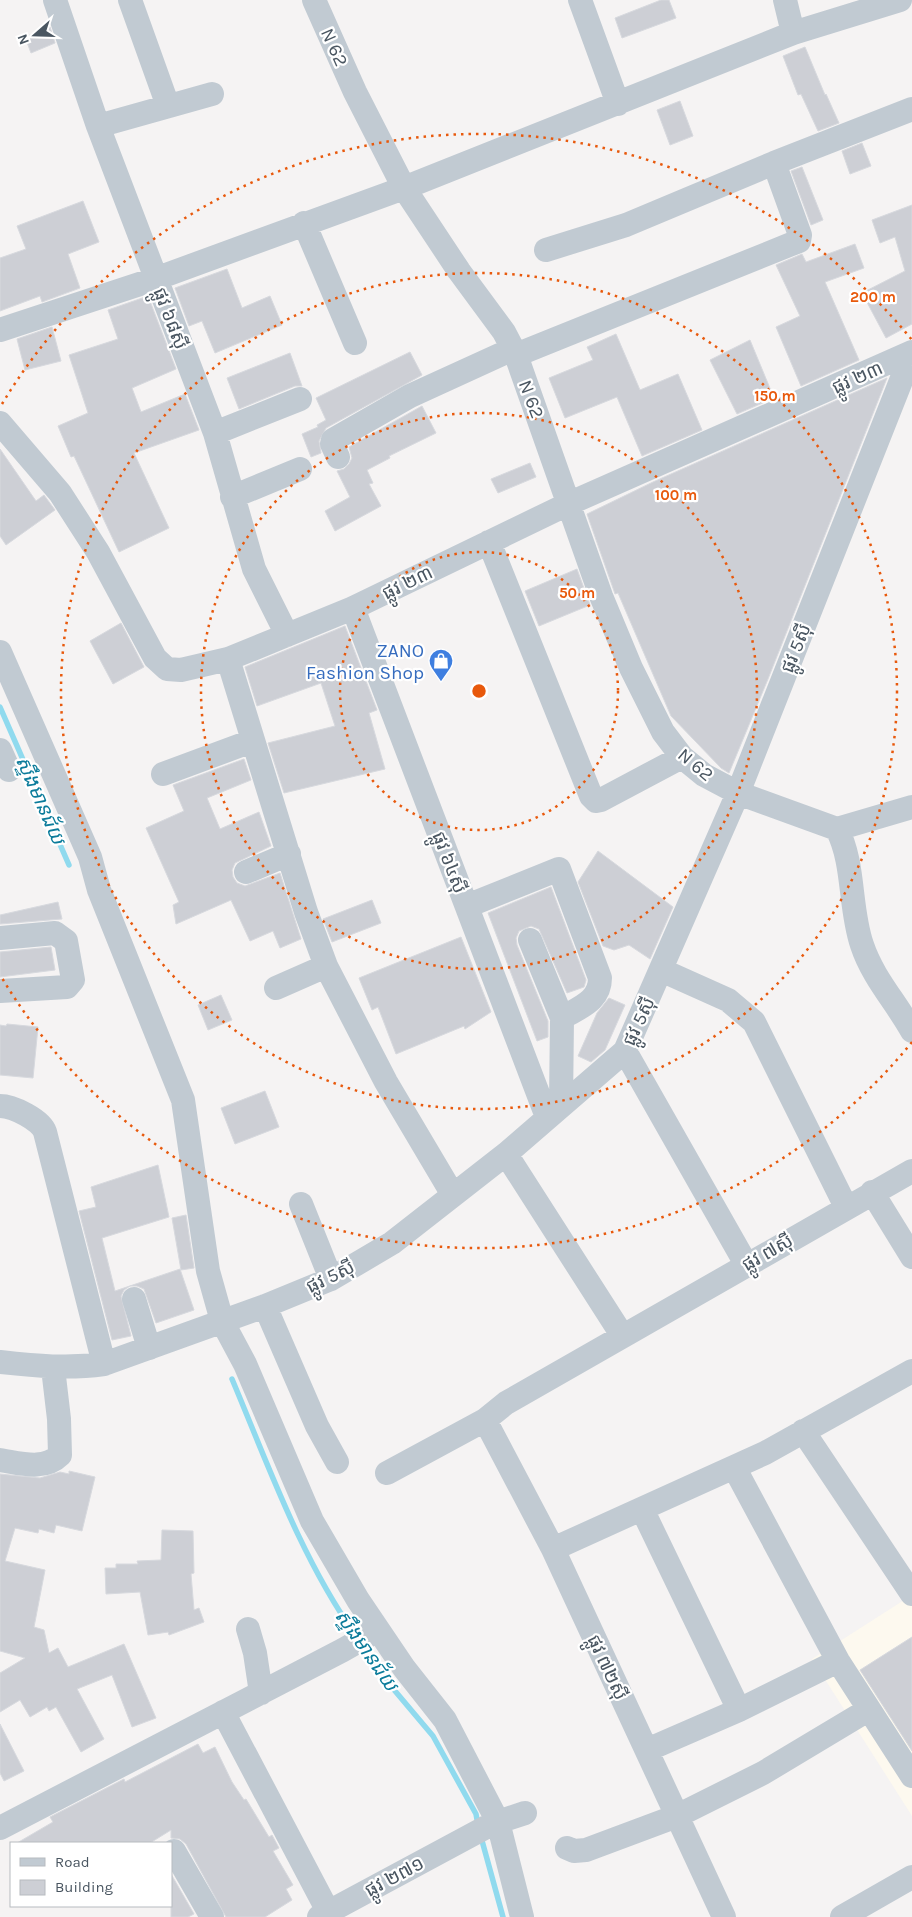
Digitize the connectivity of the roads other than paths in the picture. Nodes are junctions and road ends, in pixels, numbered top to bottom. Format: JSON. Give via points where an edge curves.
{"nodes":[{"id":1,"x":55,"y":0,"type":"edge"},
{"id":2,"x":130,"y":0,"type":"edge"},
{"id":3,"x":314,"y":0,"type":"edge"},
{"id":4,"x":580,"y":0,"type":"edge"},
{"id":5,"x":785,"y":0,"type":"edge"},
{"id":6,"x":900,"y":0,"type":"edge"},
{"id":7,"x":793,"y":34,"type":"junction"},
{"id":8,"x":212,"y":94,"type":"dead end"},
{"id":9,"x":618,"y":104,"type":"junction"},
{"id":10,"x":168,"y":106,"type":"junction"},
{"id":11,"x":912,"y":109,"type":"edge"},
{"id":12,"x":98,"y":126,"type":"junction"},
{"id":13,"x":774,"y":163,"type":"junction"},
{"id":14,"x":404,"y":188,"type":"junction"},
{"id":15,"x":304,"y":223,"type":"junction"},
{"id":16,"x":546,"y":250,"type":"dead end"},
{"id":17,"x":155,"y":279,"type":"junction"},
{"id":18,"x":0,"y":330,"type":"edge"},
{"id":19,"x":355,"y":342,"type":"dead end"},
{"id":20,"x":514,"y":352,"type":"junction"},
{"id":21,"x":912,"y":352,"type":"edge"},
{"id":22,"x":300,"y":399,"type":"dead end"},
{"id":23,"x":0,"y":423,"type":"edge"},
{"id":24,"x":215,"y":433,"type":"junction"},
{"id":25,"x":338,"y":457,"type":"dead end"},
{"id":26,"x":300,"y":469,"type":"dead end"},
{"id":27,"x":232,"y":497,"type":"junction"},
{"id":28,"x":568,"y":504,"type":"junction"},
{"id":29,"x":489,"y":542,"type":"junction"},
{"id":30,"x":353,"y":608,"type":"junction"},
{"id":31,"x":287,"y":636,"type":"junction"},
{"id":32,"x":0,"y":652,"type":"edge"},
{"id":33,"x":228,"y":659,"type":"junction"},
{"id":34,"x":252,"y":741,"type":"junction"},
{"id":35,"x":682,"y":757,"type":"junction"},
{"id":36,"x":163,"y":774,"type":"dead end"},
{"id":37,"x":738,"y":793,"type":"junction"},
{"id":38,"x":912,"y":808,"type":"edge"},
{"id":39,"x":837,"y":829,"type":"junction"},
{"id":40,"x":289,"y":854,"type":"junction"},
{"id":41,"x":246,"y":872,"type":"dead end"},
{"id":42,"x":467,"y":906,"type":"junction"},
{"id":43,"x":0,"y":938,"type":"edge"},
{"id":44,"x":530,"y":940,"type":"dead end"},
{"id":45,"x":326,"y":966,"type":"junction"},
{"id":46,"x":661,"y":970,"type":"junction"},
{"id":47,"x":276,"y":988,"type":"dead end"},
{"id":48,"x":0,"y":992,"type":"edge"},
{"id":49,"x":562,"y":1018,"type":"junction"},
{"id":50,"x":912,"y":1031,"type":"edge"},
{"id":51,"x":625,"y":1051,"type":"junction"},
{"id":52,"x":0,"y":1106,"type":"edge"},
{"id":53,"x":554,"y":1111,"type":"junction"},
{"id":54,"x":506,"y":1154,"type":"junction"},
{"id":55,"x":912,"y":1170,"type":"edge"},
{"id":56,"x":872,"y":1192,"type":"junction"},
{"id":57,"x":453,"y":1195,"type":"junction"},
{"id":58,"x":301,"y":1204,"type":"dead end"},
{"id":59,"x":846,"y":1207,"type":"junction"},
{"id":60,"x":912,"y":1257,"type":"edge"},
{"id":61,"x":746,"y":1264,"type":"junction"},
{"id":62,"x":331,"y":1279,"type":"junction"},
{"id":63,"x":134,"y":1299,"type":"dead end"},
{"id":64,"x":264,"y":1306,"type":"junction"},
{"id":65,"x":222,"y":1321,"type":"junction"},
{"id":66,"x":622,"y":1335,"type":"junction"},
{"id":67,"x":149,"y":1348,"type":"junction"},
{"id":68,"x":0,"y":1362,"type":"edge"},
{"id":69,"x":104,"y":1364,"type":"junction"},
{"id":70,"x":53,"y":1368,"type":"junction"},
{"id":71,"x":912,"y":1372,"type":"edge"},
{"id":72,"x":485,"y":1420,"type":"junction"},
{"id":73,"x":803,"y":1431,"type":"junction"},
{"id":74,"x":0,"y":1460,"type":"edge"},
{"id":75,"x":337,"y":1462,"type":"dead end"},
{"id":76,"x":734,"y":1467,"type":"junction"},
{"id":77,"x":387,"y":1473,"type":"dead end"},
{"id":78,"x":642,"y":1509,"type":"junction"},
{"id":79,"x":553,"y":1549,"type":"junction"},
{"id":80,"x":912,"y":1594,"type":"edge"},
{"id":81,"x":248,"y":1629,"type":"dead end"},
{"id":82,"x":366,"y":1637,"type":"junction"},
{"id":83,"x":838,"y":1660,"type":"junction"},
{"id":84,"x":261,"y":1692,"type":"junction"},
{"id":85,"x":739,"y":1710,"type":"junction"},
{"id":86,"x":868,"y":1710,"type":"junction"},
{"id":87,"x":223,"y":1712,"type":"junction"},
{"id":88,"x":647,"y":1750,"type":"junction"},
{"id":89,"x":912,"y":1776,"type":"edge"},
{"id":90,"x":525,"y":1813,"type":"dead end"},
{"id":91,"x":677,"y":1816,"type":"junction"},
{"id":92,"x":495,"y":1823,"type":"junction"},
{"id":93,"x":0,"y":1828,"type":"edge"},
{"id":94,"x":567,"y":1848,"type":"dead end"},
{"id":95,"x":174,"y":1851,"type":"dead end"},
{"id":96,"x":912,"y":1877,"type":"edge"},
{"id":97,"x":857,"y":1914,"type":"edge"},
{"id":98,"x":326,"y":1915,"type":"edge"},
{"id":99,"x":212,"y":1917,"type":"edge"},
{"id":100,"x":522,"y":1917,"type":"edge"},
{"id":101,"x":724,"y":1917,"type":"edge"}],
"edges":[{"from":1,"to":12,"type":"street","name":"ផ្លូវ ៦៨ស៊ី"},
{"from":2,"to":10,"type":"street"},
{"from":3,"to":14,"type":"street","name":"N 62","via":[[355,92]]},
{"from":4,"to":9,"type":"street"},
{"from":5,"to":7,"type":"street"},
{"from":6,"to":7,"type":"street"},
{"from":7,"to":9,"type":"street"},
{"from":8,"to":10,"type":"street"},
{"from":9,"to":14,"type":"street"},
{"from":10,"to":12,"type":"street"},
{"from":11,"to":13,"type":"street"},
{"from":12,"to":17,"type":"street","name":"ផ្លូវ ៦៨ស៊ី"},
{"from":13,"to":16,"type":"street","via":[[626,225]]},
{"from":13,"to":20,"type":"street","via":[[800,241]]},
{"from":14,"to":15,"type":"street"},
{"from":14,"to":20,"type":"street","name":"N 62","via":[[504,332]]},
{"from":15,"to":17,"type":"street"},
{"from":15,"to":19,"type":"street"},
{"from":17,"to":18,"type":"street"},
{"from":17,"to":24,"type":"street","name":"ផ្លូវ ៦៨ស៊ី"},
{"from":20,"to":25,"type":"street","via":[[410,396],[333,440]]},
{"from":20,"to":28,"type":"street","name":"N 62"},
{"from":21,"to":28,"type":"street","name":"ផ្លូវ ២៣"},
{"from":21,"to":37,"type":"street","name":"ផ្លូវ 5ស៊ី"},
{"from":22,"to":24,"type":"street"},
{"from":23,"to":33,"type":"street","name":"ផ្លូវ ២៣","via":[[60,493],[98,552],[155,658],[167,668],[181,670]]},
{"from":24,"to":27,"type":"street","name":"ផ្លូវ ៦៨ស៊ី"},
{"from":26,"to":27,"type":"street"},
{"from":27,"to":31,"type":"street","name":"ផ្លូវ ៦៨ស៊ី","via":[[254,569]]},
{"from":28,"to":29,"type":"street","name":"ផ្លូវ ២៣"},
{"from":28,"to":35,"type":"street","name":"N 62","via":[[631,668],[663,732]]},
{"from":29,"to":30,"type":"street","name":"ផ្លូវ ២៣"},
{"from":29,"to":35,"type":"street","via":[[591,796],[596,801],[601,800]]},
{"from":30,"to":31,"type":"street","name":"ផ្លូវ ២៣"},
{"from":30,"to":42,"type":"street","name":"ផ្លូវ ៦៤ស៊ី"},
{"from":31,"to":33,"type":"street","name":"ផ្លូវ ២៣"},
{"from":32,"to":65,"type":"street","via":[[90,857],[99,890],[183,1100],[208,1271]]},
{"from":33,"to":34,"type":"street"},
{"from":34,"to":36,"type":"street"},
{"from":34,"to":40,"type":"street"},
{"from":35,"to":37,"type":"street","name":"N 62","via":[[704,775]]},
{"from":37,"to":39,"type":"street","name":"N 62"},
{"from":37,"to":46,"type":"street","name":"ផ្លូវ 5ស៊ី"},
{"from":38,"to":39,"type":"street"},
{"from":39,"to":50,"type":"street","via":[[844,842],[852,908],[862,946],[877,981]]},
{"from":40,"to":41,"type":"street"},
{"from":40,"to":45,"type":"street"},
{"from":42,"to":49,"type":"street","via":[[559,869],[600,978],[600,990],[595,997]]},
{"from":42,"to":53,"type":"street","name":"ផ្លូវ ៦៤ស៊ី"},
{"from":43,"to":48,"type":"street","via":[[55,932],[66,940],[73,980],[67,987]]},
{"from":44,"to":49,"type":"street"},
{"from":45,"to":47,"type":"street"},
{"from":45,"to":57,"type":"street","via":[[386,1082]]},
{"from":46,"to":51,"type":"street","name":"ផ្លូវ 5ស៊ី"},
{"from":46,"to":59,"type":"street","via":[[728,1000],[754,1022]]},
{"from":49,"to":53,"type":"street"},
{"from":51,"to":53,"type":"street","name":"ផ្លូវ 5ស៊ី"},
{"from":51,"to":61,"type":"street"},
{"from":52,"to":69,"type":"street","via":[[37,1121],[45,1132]]},
{"from":53,"to":54,"type":"street","name":"ផ្លូវ 5ស៊ី"},
{"from":54,"to":57,"type":"street","name":"ផ្លូវ 5ស៊ី"},
{"from":54,"to":66,"type":"street"},
{"from":55,"to":56,"type":"street","name":"ផ្លូវ ៧ស៊ី"},
{"from":56,"to":59,"type":"street","name":"ផ្លូវ ៧ស៊ី"},
{"from":56,"to":60,"type":"street"},
{"from":57,"to":62,"type":"street","name":"ផ្លូវ 5ស៊ី","via":[[392,1243]]},
{"from":58,"to":62,"type":"street"},
{"from":59,"to":61,"type":"street","name":"ផ្លូវ ៧ស៊ី"},
{"from":61,"to":66,"type":"street","name":"ផ្លូវ ៧ស៊ី"},
{"from":62,"to":64,"type":"street","name":"ផ្លូវ 5ស៊ី"},
{"from":63,"to":67,"type":"street"},
{"from":64,"to":65,"type":"street","name":"ផ្លូវ 5ស៊ី"},
{"from":64,"to":75,"type":"street","via":[[317,1426]]},
{"from":65,"to":67,"type":"street","name":"ផ្លូវ 5ស៊ី"},
{"from":65,"to":82,"type":"street","via":[[245,1364],[312,1521],[358,1600]]},
{"from":66,"to":72,"type":"street","name":"ផ្លូវ ៧ស៊ី","via":[[506,1403]]},
{"from":67,"to":69,"type":"street","name":"ផ្លូវ 5ស៊ី"},
{"from":68,"to":70,"type":"street","name":"ផ្លូវ 5ស៊ី"},
{"from":69,"to":70,"type":"street","name":"ផ្លូវ 5ស៊ី"},
{"from":70,"to":74,"type":"street","via":[[60,1454],[52,1462],[31,1465]]},
{"from":71,"to":73,"type":"street"},
{"from":72,"to":77,"type":"street","name":"ផ្លូវ ៧ស៊ី"},
{"from":72,"to":79,"type":"street","name":"ផ្លូវ ៧២ស៊ី"},
{"from":73,"to":76,"type":"street"},
{"from":73,"to":80,"type":"street"},
{"from":76,"to":78,"type":"street"},
{"from":76,"to":83,"type":"street"},
{"from":78,"to":79,"type":"street"},
{"from":78,"to":85,"type":"street"},
{"from":79,"to":88,"type":"street","name":"ផ្លូវ ៧២ស៊ី"},
{"from":81,"to":84,"type":"street"},
{"from":82,"to":84,"type":"street"},
{"from":82,"to":92,"type":"street","via":[[404,1668],[445,1720]]},
{"from":83,"to":85,"type":"street"},
{"from":83,"to":86,"type":"street"},
{"from":84,"to":87,"type":"street"},
{"from":85,"to":88,"type":"street"},
{"from":86,"to":89,"type":"street"},
{"from":86,"to":91,"type":"street","via":[[763,1773]]},
{"from":87,"to":93,"type":"street"},
{"from":87,"to":98,"type":"street"},
{"from":88,"to":91,"type":"street","name":"ផ្លូវ ៧២ស៊ី"},
{"from":90,"to":92,"type":"street","name":"ផ្លូវ ២៧១"},
{"from":91,"to":94,"type":"street","via":[[586,1850]]},
{"from":91,"to":101,"type":"street","name":"ផ្លូវ ៧២ស៊ី"},
{"from":92,"to":98,"type":"street","name":"ផ្លូវ ២៧១"},
{"from":92,"to":100,"type":"street"},
{"from":95,"to":99,"type":"street"},
{"from":96,"to":97,"type":"street"}]}
